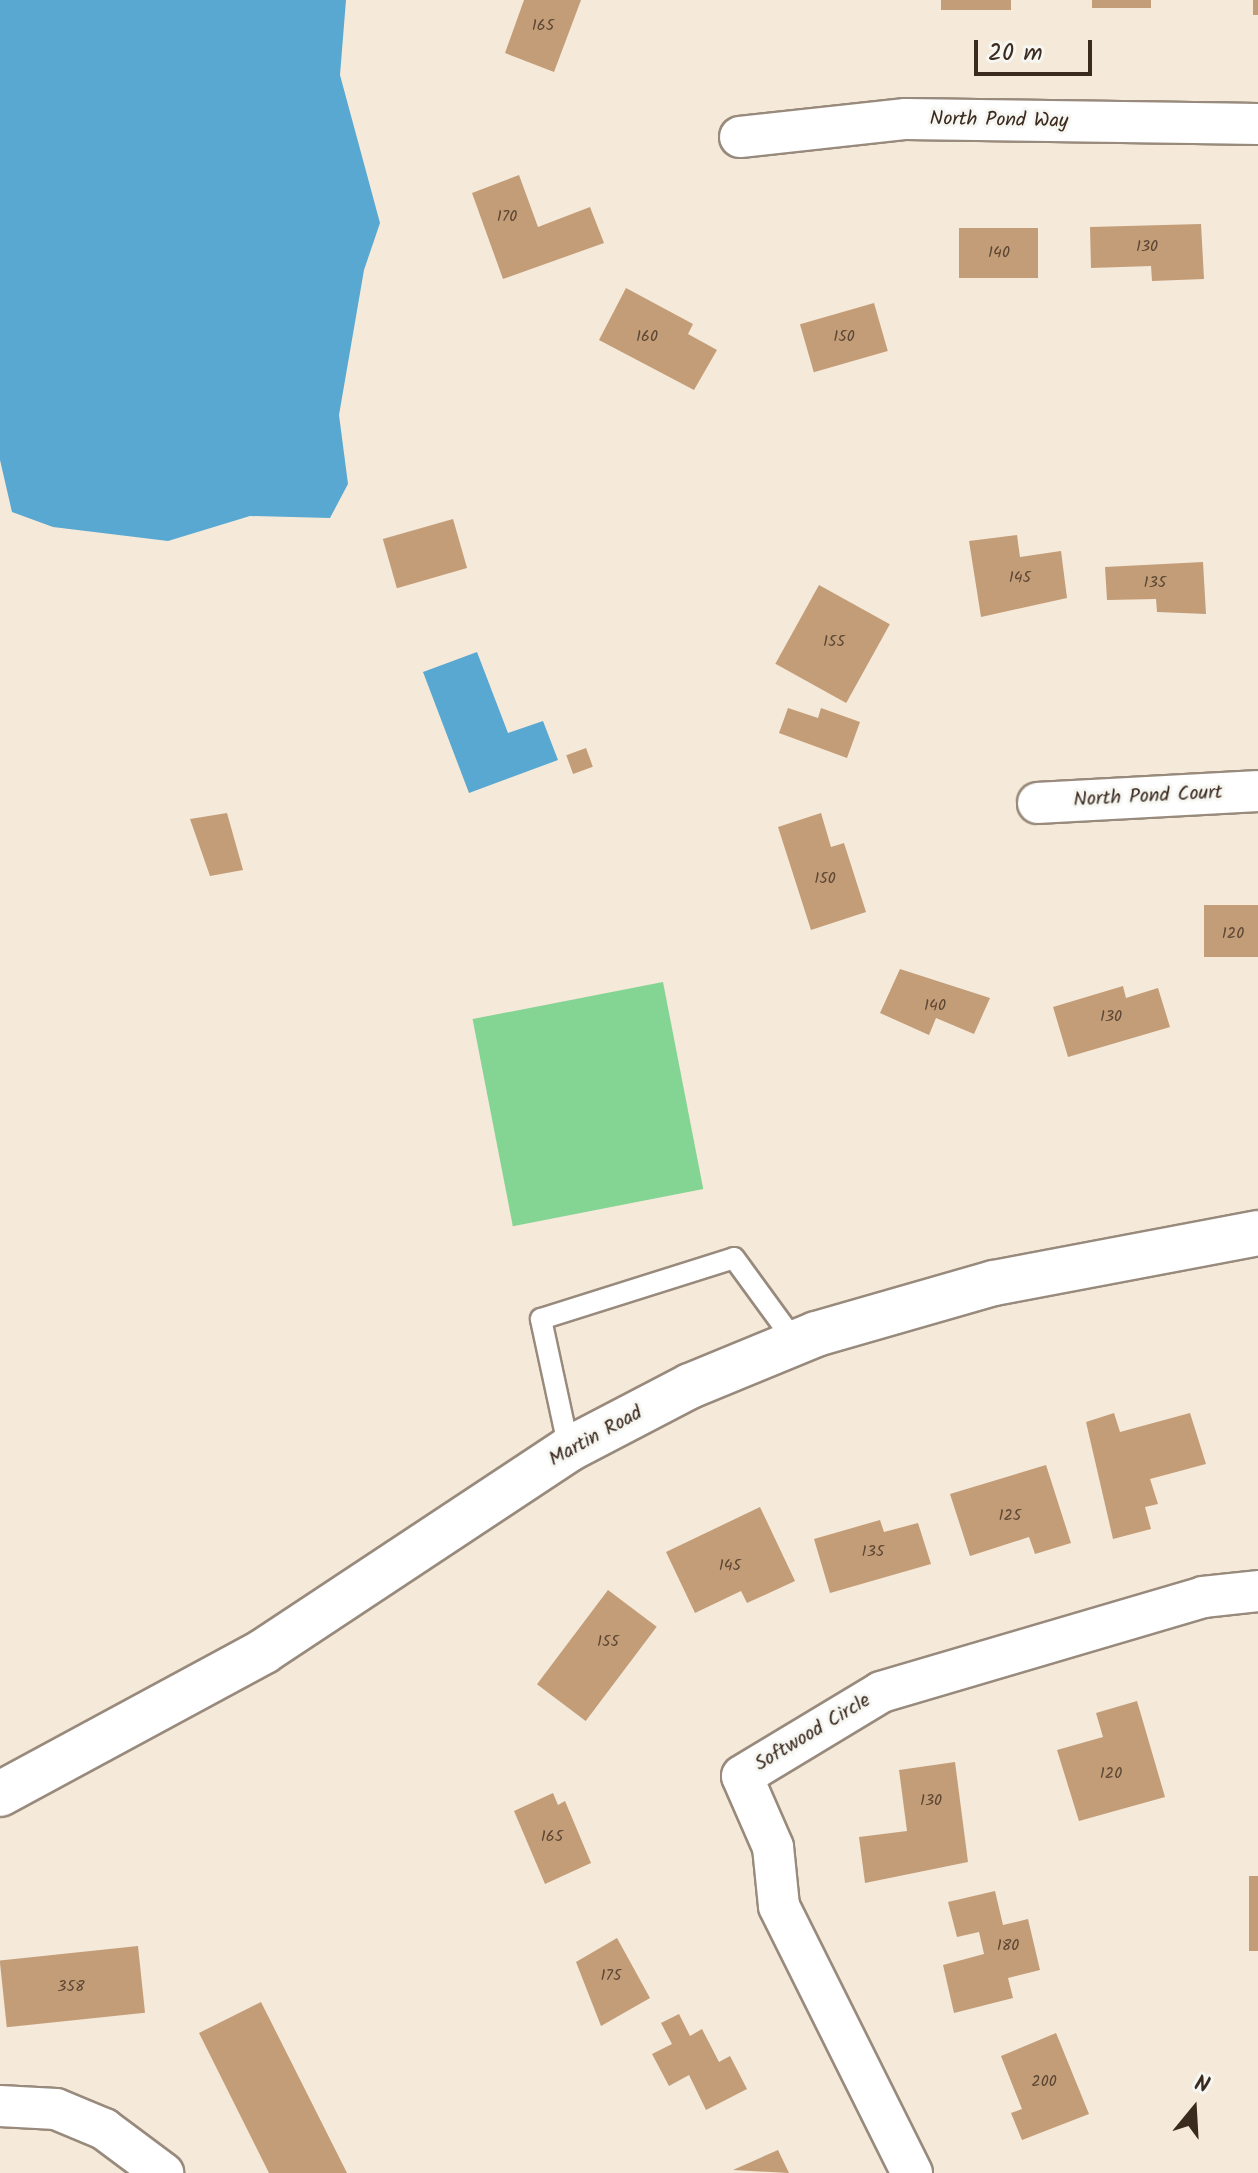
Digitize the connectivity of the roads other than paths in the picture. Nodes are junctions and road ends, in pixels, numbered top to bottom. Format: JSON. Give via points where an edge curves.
{"nodes":[{"id":1,"x":1258,"y":124,"type":"edge"},
{"id":2,"x":740,"y":137,"type":"dead end"},
{"id":3,"x":1258,"y":791,"type":"edge"},
{"id":4,"x":1038,"y":803,"type":"dead end"},
{"id":5,"x":1258,"y":1233,"type":"edge"},
{"id":6,"x":796,"y":1343,"type":"junction"},
{"id":7,"x":569,"y":1449,"type":"junction"},
{"id":8,"x":1258,"y":1591,"type":"edge"},
{"id":9,"x":0,"y":1794,"type":"edge"},
{"id":10,"x":0,"y":2106,"type":"edge"},
{"id":11,"x":163,"y":2173,"type":"edge"},
{"id":12,"x":912,"y":2173,"type":"edge"}],
"edges":[{"from":1,"to":2,"type":"street","name":"North Pond Way","via":[[906,119]]},
{"from":3,"to":4,"type":"street","name":"North Pond Court"},
{"from":5,"to":6,"type":"street","name":"Martin Road","via":[[994,1283]]},
{"from":6,"to":7,"type":"street","name":"Martin Road"},
{"from":6,"to":7,"type":"lane","via":[[734,1258],[541,1319]]},
{"from":7,"to":9,"type":"street","name":"Martin Road","via":[[264,1651]]},
{"from":8,"to":12,"type":"street","name":"Softwood Circle","via":[[1203,1597],[881,1692],[742,1776],[773,1847],[779,1906]]},
{"from":10,"to":11,"type":"street","via":[[56,2109],[104,2129]]}]}
